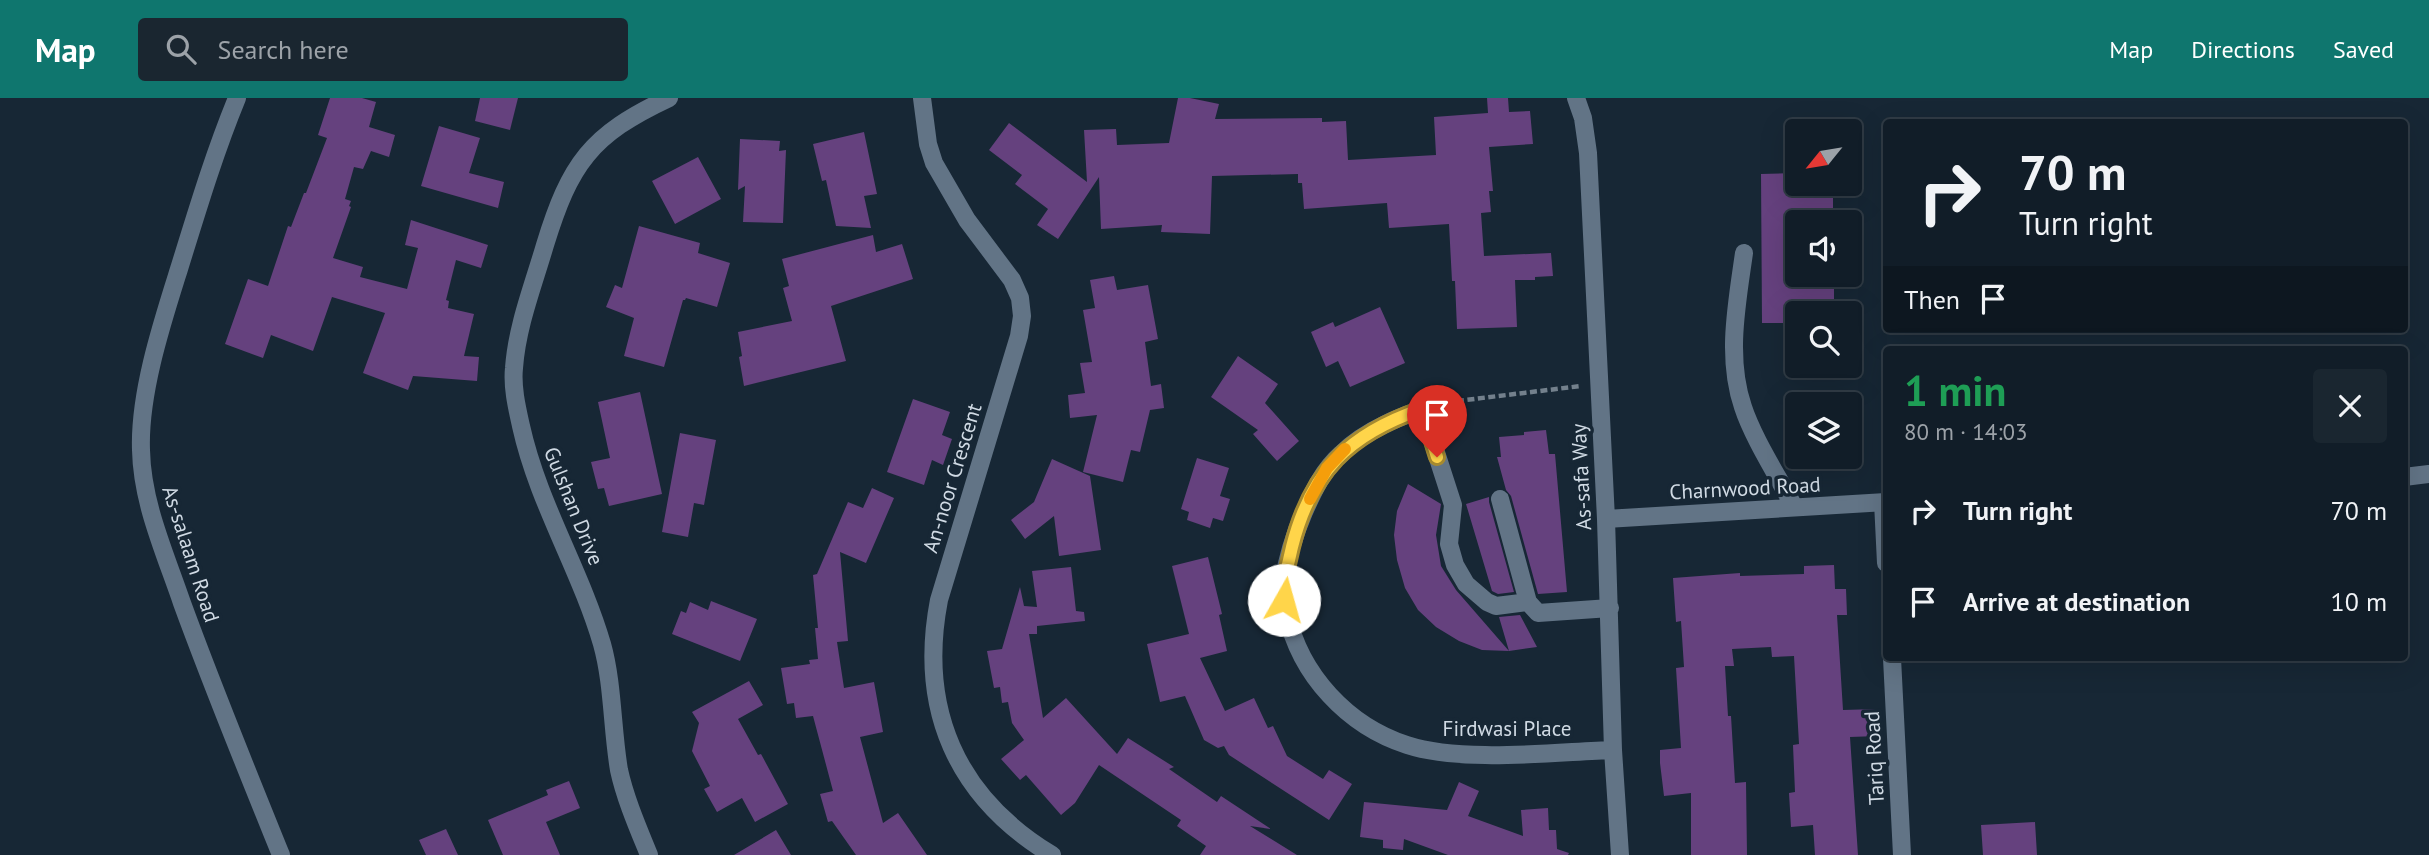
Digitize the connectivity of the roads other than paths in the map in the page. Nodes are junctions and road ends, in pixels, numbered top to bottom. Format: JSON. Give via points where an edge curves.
{"nodes":[{"id":1,"x":237,"y":98,"type":"edge"},
{"id":2,"x":669,"y":98,"type":"edge"},
{"id":3,"x":922,"y":98,"type":"edge"},
{"id":4,"x":1576,"y":98,"type":"edge"},
{"id":5,"x":1744,"y":253,"type":"dead end"},
{"id":6,"x":2429,"y":474,"type":"edge"},
{"id":7,"x":2408,"y":477,"type":"edge"},
{"id":8,"x":1500,"y":499,"type":"dead end"},
{"id":9,"x":1883,"y":502,"type":"edge"},
{"id":10,"x":1794,"y":508,"type":"junction"},
{"id":11,"x":1606,"y":519,"type":"junction"},
{"id":12,"x":1528,"y":602,"type":"junction"},
{"id":13,"x":1610,"y":608,"type":"junction"},
{"id":14,"x":1892,"y":661,"type":"edge"},
{"id":15,"x":1613,"y":750,"type":"junction"},
{"id":16,"x":281,"y":855,"type":"edge"},
{"id":17,"x":649,"y":855,"type":"edge"},
{"id":18,"x":1052,"y":855,"type":"edge"},
{"id":19,"x":1620,"y":855,"type":"edge"},
{"id":20,"x":1902,"y":855,"type":"edge"}],
"edges":[{"from":1,"to":16,"type":"street","name":"As-salaam Road","via":[[215,152],[160,328],[146,391],[141,448],[145,492],[164,554]]},
{"from":2,"to":17,"type":"street","name":"Gulshan Drive","via":[[610,130],[587,153],[568,183],[518,333],[513,372],[527,455],[587,596],[603,648],[620,772]]},
{"from":3,"to":18,"type":"street","name":"An-noor Crescent","via":[[934,163],[967,220],[1012,280],[1022,316],[939,600],[933,632],[936,705],[956,758],[973,784],[1003,818]]},
{"from":4,"to":11,"type":"street","name":"As-safa Way","via":[[1588,153]]},
{"from":5,"to":10,"type":"street","via":[[1734,319],[1738,389],[1743,409]]},
{"from":6,"to":7,"type":"street"},
{"from":8,"to":12,"type":"street"},
{"from":9,"to":10,"type":"street","name":"Charnwood Road"},
{"from":10,"to":11,"type":"street","name":"Charnwood Road"},
{"from":11,"to":13,"type":"street","name":"As-safa Way"},
{"from":12,"to":13,"type":"street","via":[[1538,613]]},
{"from":12,"to":15,"type":"street","name":"Firdwasi Place","via":[[1496,606],[1487,602],[1466,584],[1455,565],[1450,544],[1453,505],[1431,406],[1363,436],[1339,455],[1318,483],[1297,528],[1283,584],[1289,624],[1309,670],[1341,707],[1362,723],[1407,745],[1458,754]]},
{"from":13,"to":15,"type":"street","name":"As-safa Way"},
{"from":14,"to":20,"type":"street","name":"Tariq Road"},
{"from":15,"to":19,"type":"street","name":"As-safa Way"}]}
